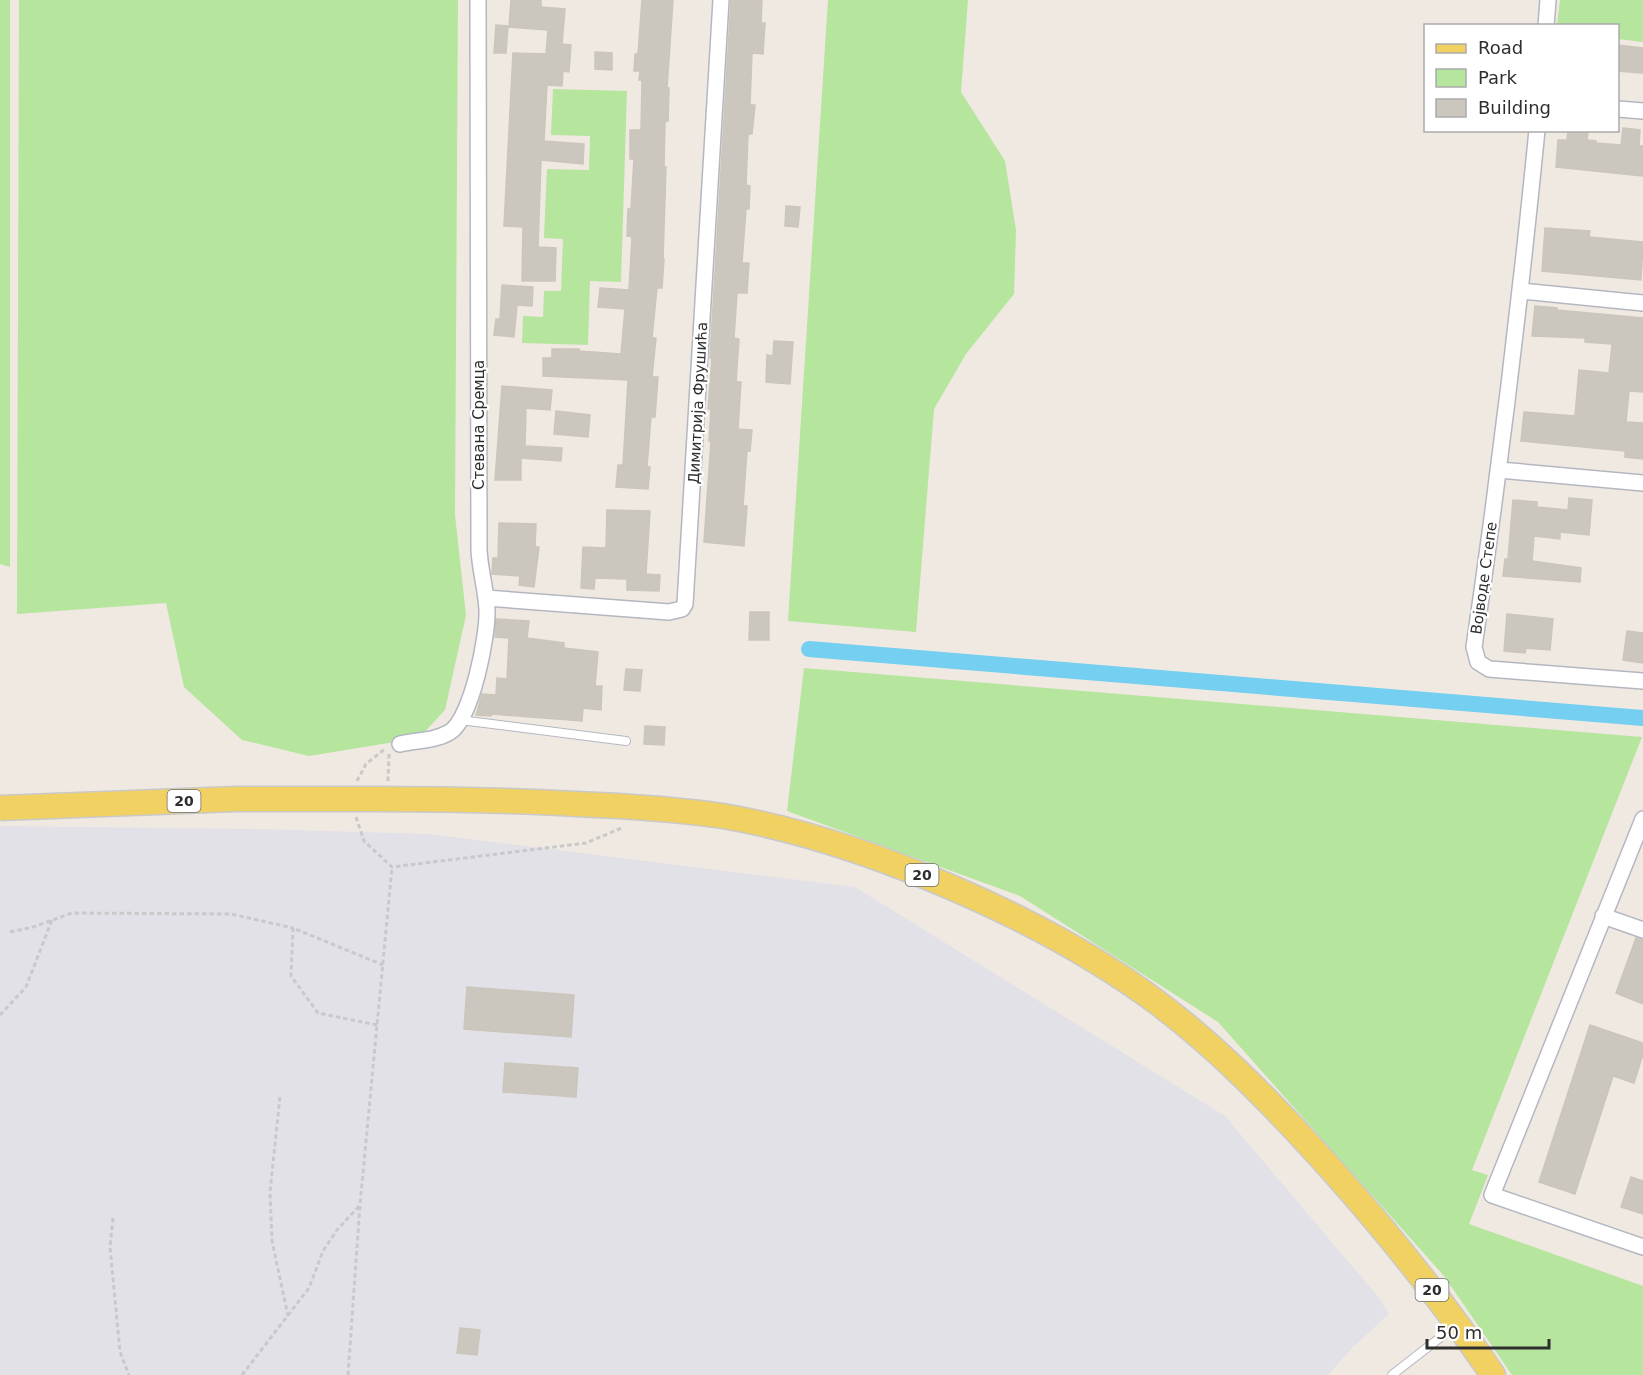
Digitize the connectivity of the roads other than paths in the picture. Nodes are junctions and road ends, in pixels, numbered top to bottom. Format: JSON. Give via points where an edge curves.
{"nodes":[{"id":1,"x":478,"y":0,"type":"edge"},
{"id":2,"x":721,"y":0,"type":"edge"},
{"id":3,"x":1548,"y":0,"type":"edge"},
{"id":4,"x":1546,"y":24,"type":"edge"},
{"id":5,"x":1619,"y":109,"type":"edge"},
{"id":6,"x":1643,"y":111,"type":"edge"},
{"id":7,"x":1537,"y":132,"type":"edge"},
{"id":8,"x":1522,"y":291,"type":"junction"},
{"id":9,"x":1643,"y":303,"type":"edge"},
{"id":10,"x":1500,"y":470,"type":"junction"},
{"id":11,"x":1643,"y":483,"type":"edge"},
{"id":12,"x":486,"y":598,"type":"junction"},
{"id":13,"x":1643,"y":681,"type":"edge"},
{"id":14,"x":460,"y":720,"type":"junction"},
{"id":15,"x":626,"y":741,"type":"dead end"},
{"id":16,"x":395,"y":745,"type":"road end"},
{"id":17,"x":0,"y":808,"type":"edge"},
{"id":18,"x":1643,"y":819,"type":"edge"},
{"id":19,"x":1604,"y":916,"type":"junction"},
{"id":20,"x":1643,"y":930,"type":"edge"},
{"id":21,"x":1643,"y":1247,"type":"edge"},
{"id":22,"x":1458,"y":1323,"type":"junction"},
{"id":23,"x":1392,"y":1375,"type":"edge"},
{"id":24,"x":1493,"y":1375,"type":"edge"}],
"edges":[{"from":1,"to":12,"type":"street","name":"Стевана Сремца","via":[[479,549]]},
{"from":2,"to":12,"type":"street","name":"Димитрија Фрушића","via":[[685,604],[682,609],[669,612]]},
{"from":3,"to":4,"type":"street"},
{"from":5,"to":6,"type":"street"},
{"from":7,"to":8,"type":"street","name":"Војводе Степе"},
{"from":8,"to":9,"type":"street"},
{"from":8,"to":10,"type":"street","name":"Војводе Степе"},
{"from":10,"to":11,"type":"street"},
{"from":10,"to":13,"type":"street","name":"Војводе Степе","via":[[1474,647],[1478,663],[1489,669]]},
{"from":12,"to":14,"type":"street","name":"Стевана Сремца","via":[[484,644]]},
{"from":14,"to":15,"type":"lane"},
{"from":14,"to":16,"type":"street","via":[[449,733]]},
{"from":17,"to":22,"type":"main road","number":"20","bridge":true,"via":[[236,799],[363,789],[725,817],[863,851],[996,907],[1087,957],[1157,1002],[1204,1040],[1281,1113],[1366,1209]]},
{"from":18,"to":19,"type":"street"},
{"from":19,"to":20,"type":"street"},
{"from":19,"to":21,"type":"street","via":[[1492,1195]]},
{"from":22,"to":23,"type":"lane"},
{"from":22,"to":24,"type":"main road","number":"20"}]}
